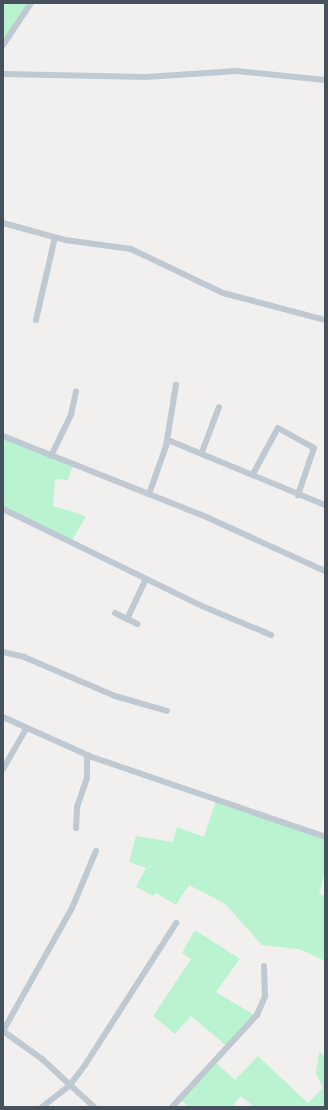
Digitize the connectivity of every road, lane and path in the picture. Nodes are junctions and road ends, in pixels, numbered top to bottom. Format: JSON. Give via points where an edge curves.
{"nodes":[{"id":1,"x":31,"y":3,"type":"edge"},
{"id":2,"x":3,"y":44,"type":"edge"},
{"id":3,"x":3,"y":74,"type":"edge"},
{"id":4,"x":325,"y":80,"type":"edge"},
{"id":5,"x":3,"y":223,"type":"edge"},
{"id":6,"x":55,"y":237,"type":"junction"},
{"id":7,"x":36,"y":320,"type":"dead end"},
{"id":8,"x":325,"y":320,"type":"edge"},
{"id":9,"x":176,"y":385,"type":"dead end"},
{"id":10,"x":76,"y":392,"type":"dead end"},
{"id":11,"x":219,"y":407,"type":"dead end"},
{"id":12,"x":3,"y":436,"type":"edge"},
{"id":13,"x":168,"y":440,"type":"junction"},
{"id":14,"x":202,"y":452,"type":"junction"},
{"id":15,"x":51,"y":456,"type":"junction"},
{"id":16,"x":253,"y":474,"type":"junction"},
{"id":17,"x":149,"y":494,"type":"junction"},
{"id":18,"x":298,"y":495,"type":"junction"},
{"id":19,"x":325,"y":505,"type":"edge"},
{"id":20,"x":3,"y":510,"type":"edge"},
{"id":21,"x":325,"y":571,"type":"edge"},
{"id":22,"x":146,"y":579,"type":"junction"},
{"id":23,"x":115,"y":613,"type":"dead end"},
{"id":24,"x":127,"y":619,"type":"junction"},
{"id":25,"x":138,"y":624,"type":"dead end"},
{"id":26,"x":272,"y":635,"type":"dead end"},
{"id":27,"x":3,"y":652,"type":"edge"},
{"id":28,"x":167,"y":711,"type":"dead end"},
{"id":29,"x":3,"y":717,"type":"edge"},
{"id":30,"x":26,"y":729,"type":"junction"},
{"id":31,"x":87,"y":755,"type":"junction"},
{"id":32,"x":3,"y":769,"type":"edge"},
{"id":33,"x":76,"y":828,"type":"dead end"},
{"id":34,"x":325,"y":837,"type":"edge"},
{"id":35,"x":96,"y":851,"type":"dead end"},
{"id":36,"x":176,"y":923,"type":"dead end"},
{"id":37,"x":264,"y":966,"type":"dead end"},
{"id":38,"x":3,"y":1031,"type":"edge"},
{"id":39,"x":70,"y":1085,"type":"junction"},
{"id":40,"x":42,"y":1107,"type":"edge"},
{"id":41,"x":94,"y":1107,"type":"edge"},
{"id":42,"x":172,"y":1107,"type":"edge"}],
"edges":[{"from":1,"to":2,"type":"street"},
{"from":3,"to":4,"type":"street","via":[[146,77],[236,71]]},
{"from":5,"to":6,"type":"street"},
{"from":6,"to":7,"type":"street"},
{"from":6,"to":8,"type":"street","via":[[131,249],[223,293]]},
{"from":9,"to":13,"type":"street"},
{"from":10,"to":15,"type":"street","via":[[71,415]]},
{"from":11,"to":14,"type":"street"},
{"from":12,"to":15,"type":"street"},
{"from":13,"to":14,"type":"street"},
{"from":13,"to":17,"type":"street"},
{"from":14,"to":16,"type":"street"},
{"from":15,"to":17,"type":"street"},
{"from":16,"to":18,"type":"street"},
{"from":16,"to":18,"type":"street","via":[[278,428],[315,450]]},
{"from":17,"to":21,"type":"street"},
{"from":18,"to":19,"type":"street"},
{"from":20,"to":22,"type":"street"},
{"from":22,"to":24,"type":"street"},
{"from":22,"to":26,"type":"street"},
{"from":23,"to":24,"type":"street"},
{"from":24,"to":25,"type":"street"},
{"from":27,"to":28,"type":"street","via":[[24,657],[115,696]]},
{"from":29,"to":30,"type":"street"},
{"from":30,"to":31,"type":"street"},
{"from":30,"to":32,"type":"street"},
{"from":31,"to":33,"type":"street","via":[[87,778],[77,807]]},
{"from":31,"to":34,"type":"street"},
{"from":35,"to":38,"type":"street","via":[[72,908]]},
{"from":36,"to":39,"type":"street"},
{"from":37,"to":42,"type":"street","via":[[265,996],[256,1016]]},
{"from":38,"to":39,"type":"street"},
{"from":39,"to":40,"type":"street"},
{"from":39,"to":41,"type":"street"}]}
